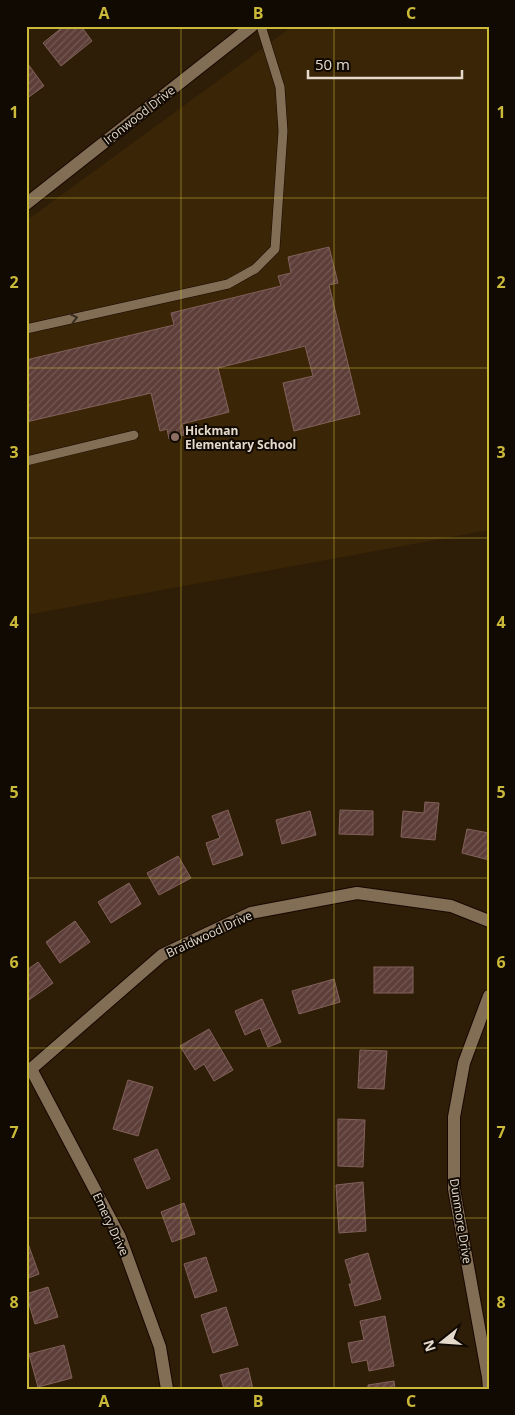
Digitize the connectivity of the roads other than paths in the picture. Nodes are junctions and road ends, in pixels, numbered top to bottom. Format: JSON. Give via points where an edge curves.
{"nodes":[{"id":1,"x":252,"y":26,"type":"edge"},
{"id":2,"x":261,"y":26,"type":"edge"},
{"id":3,"x":26,"y":204,"type":"edge"},
{"id":4,"x":26,"y":329,"type":"edge"},
{"id":5,"x":134,"y":435,"type":"dead end"},
{"id":6,"x":26,"y":461,"type":"edge"},
{"id":7,"x":489,"y":921,"type":"edge"},
{"id":8,"x":489,"y":996,"type":"edge"},
{"id":9,"x":29,"y":1070,"type":"edge"},
{"id":10,"x":167,"y":1389,"type":"edge"},
{"id":11,"x":488,"y":1389,"type":"edge"}],
"edges":[{"from":1,"to":3,"type":"street","name":"Ironwood Drive"},
{"from":4,"to":2,"type":"lane","one_way":true,"via":[[228,284],[255,269],[275,249],[284,131],[280,87]]},
{"from":5,"to":6,"type":"lane"},
{"from":7,"to":9,"type":"street","name":"Braidwood Drive","via":[[452,906],[357,894],[251,912],[162,954]]},
{"from":8,"to":11,"type":"street","name":"Dunmore Drive","via":[[464,1063],[454,1117],[454,1189]]},
{"from":9,"to":10,"type":"street","name":"Emery Drive","via":[[120,1237],[160,1347]]}]}
